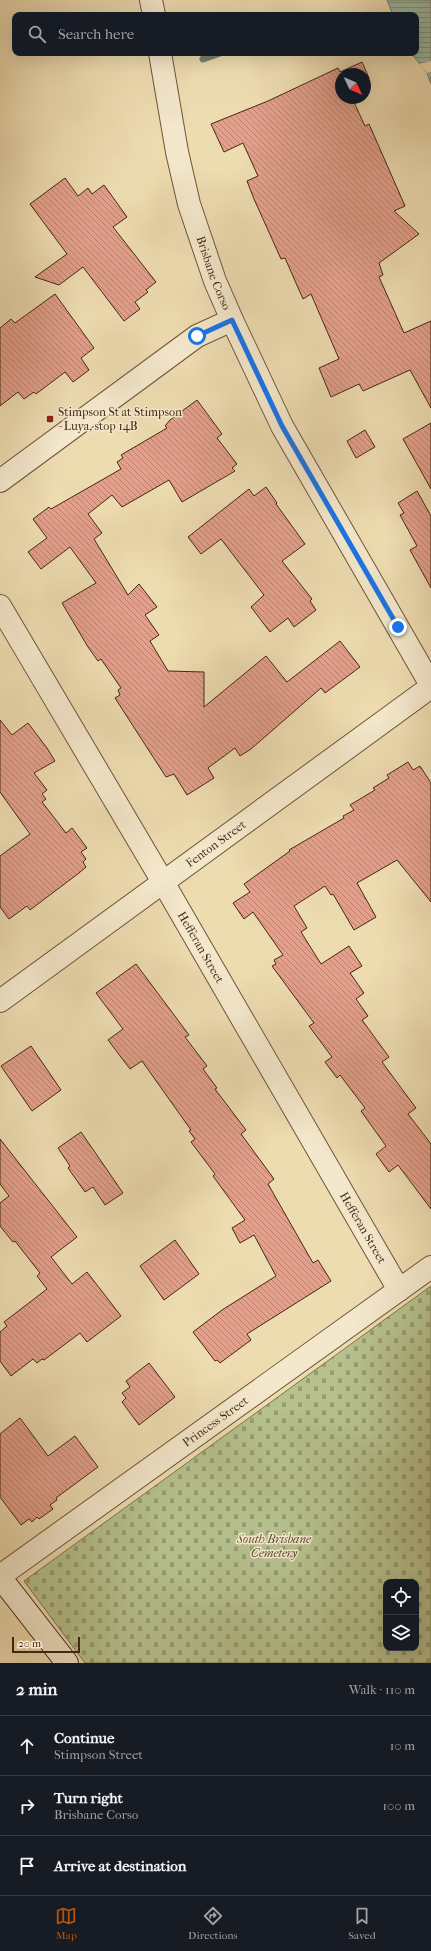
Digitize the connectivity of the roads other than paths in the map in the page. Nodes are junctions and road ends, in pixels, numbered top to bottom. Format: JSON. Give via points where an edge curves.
{"nodes":[{"id":1,"x":151,"y":0,"type":"edge"},
{"id":2,"x":153,"y":12,"type":"edge"},
{"id":3,"x":161,"y":56,"type":"edge"},
{"id":4,"x":232,"y":320,"type":"junction"},
{"id":5,"x":0,"y":481,"type":"edge"},
{"id":6,"x":0,"y":606,"type":"edge"},
{"id":7,"x":431,"y":686,"type":"edge"},
{"id":8,"x":163,"y":882,"type":"junction"},
{"id":9,"x":0,"y":1001,"type":"edge"},
{"id":10,"x":431,"y":1267,"type":"edge"},
{"id":11,"x":400,"y":1290,"type":"junction"},
{"id":12,"x":0,"y":1576,"type":"edge"},
{"id":13,"x":67,"y":1663,"type":"edge"}],
"edges":[{"from":1,"to":2,"type":"street"},
{"from":3,"to":4,"type":"street","name":"Brisbane Corso","via":[[189,204],[215,280]]},
{"from":4,"to":5,"type":"street","via":[[197,336]]},
{"from":4,"to":7,"type":"street","name":"Brisbane Corso","via":[[282,426]]},
{"from":6,"to":8,"type":"street","name":"Hefferan Street"},
{"from":7,"to":8,"type":"street","name":"Fenton Street"},
{"from":8,"to":9,"type":"street","name":"Fenton Street"},
{"from":8,"to":11,"type":"street","name":"Hefferan Street"},
{"from":10,"to":11,"type":"street","name":"Princess Street"},
{"from":11,"to":12,"type":"street","name":"Princess Street"},
{"from":12,"to":13,"type":"street"}]}
